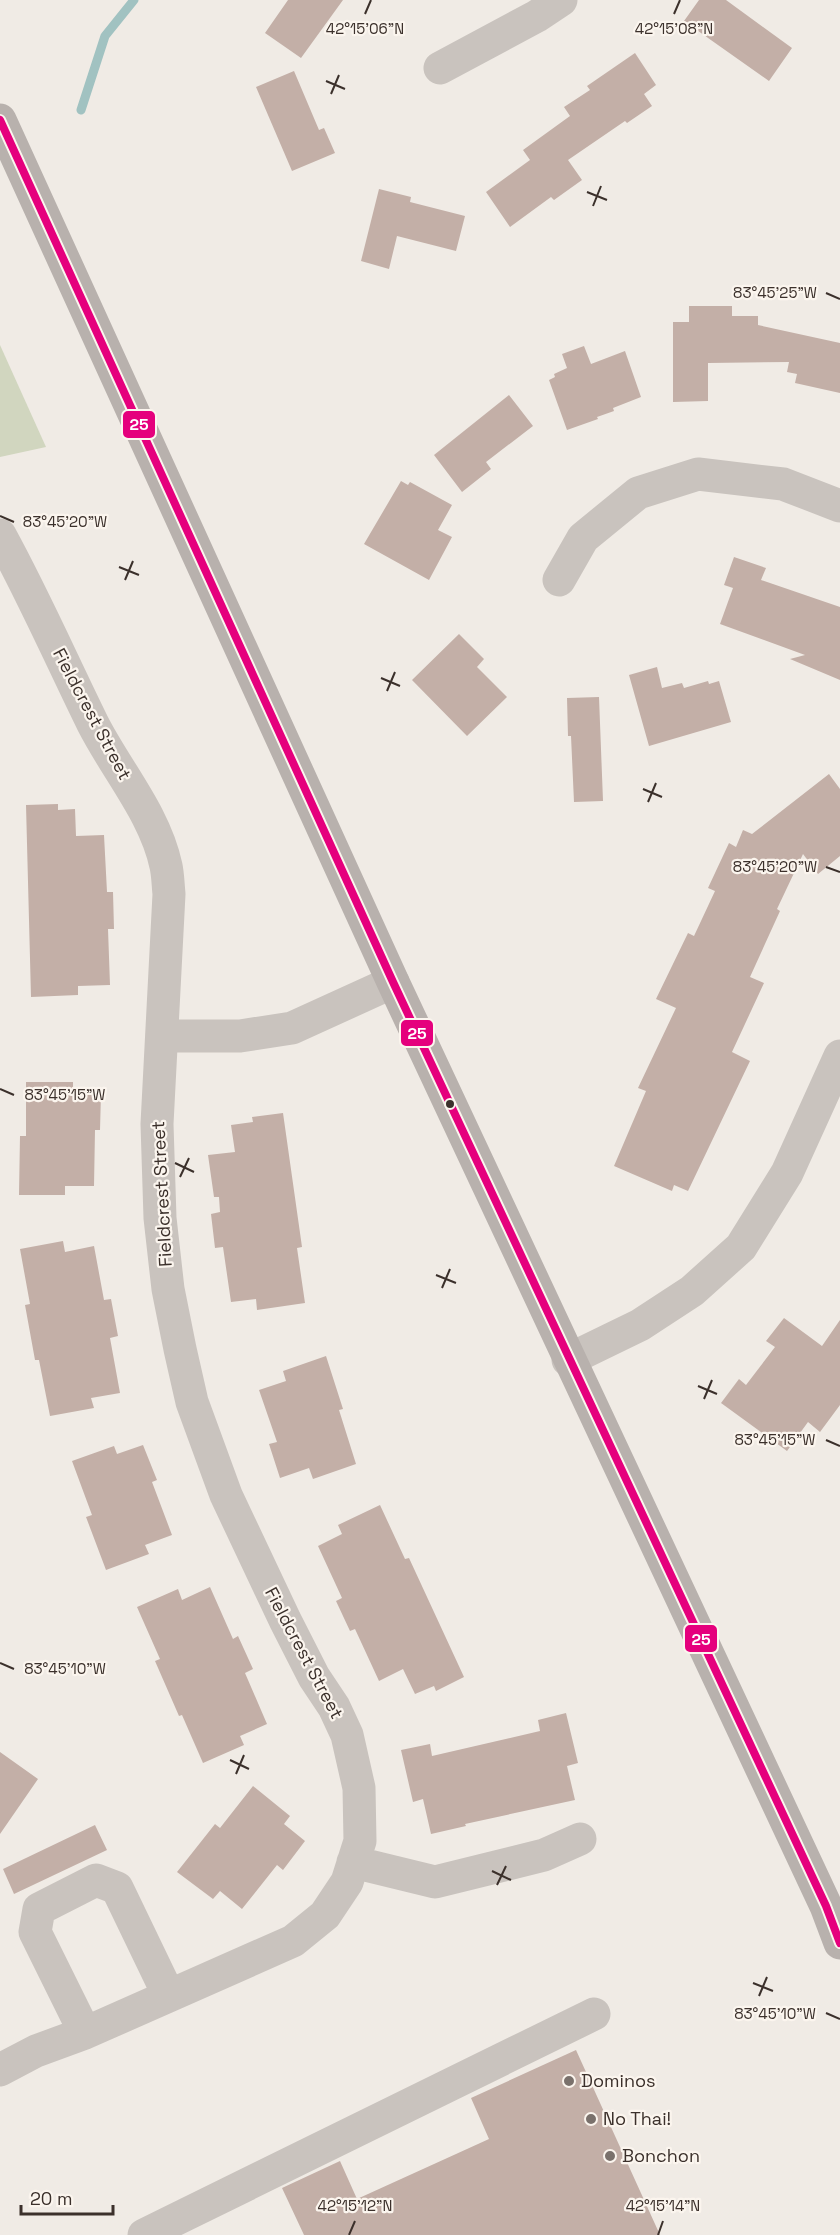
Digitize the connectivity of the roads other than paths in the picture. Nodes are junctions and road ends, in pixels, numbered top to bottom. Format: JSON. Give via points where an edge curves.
{"nodes":[{"id":1,"x":561,"y":0,"type":"edge"},
{"id":2,"x":440,"y":68,"type":"dead end"},
{"id":3,"x":0,"y":120,"type":"edge"},
{"id":4,"x":840,"y":506,"type":"edge"},
{"id":5,"x":0,"y":535,"type":"edge"},
{"id":6,"x":559,"y":580,"type":"dead end"},
{"id":7,"x":393,"y":982,"type":"junction"},
{"id":8,"x":162,"y":1036,"type":"junction"},
{"id":9,"x":840,"y":1056,"type":"edge"},
{"id":10,"x":568,"y":1360,"type":"junction"},
{"id":11,"x":580,"y":1839,"type":"dead end"},
{"id":12,"x":353,"y":1862,"type":"junction"},
{"id":13,"x":840,"y":1943,"type":"edge"},
{"id":14,"x":169,"y":1996,"type":"junction"},
{"id":15,"x":594,"y":2014,"type":"dead end"},
{"id":16,"x":85,"y":2033,"type":"junction"},
{"id":17,"x":0,"y":2070,"type":"edge"},
{"id":18,"x":144,"y":2235,"type":"edge"}],
"edges":[{"from":1,"to":2,"type":"street"},
{"from":3,"to":7,"type":"main road"},
{"from":4,"to":6,"type":"street","via":[[783,484],[698,474],[638,493],[583,538]]},
{"from":5,"to":8,"type":"street","name":"Fieldcrest Street","via":[[95,727],[157,837],[169,894]]},
{"from":7,"to":8,"type":"street","via":[[292,1028],[240,1036]]},
{"from":7,"to":10,"type":"main road"},
{"from":8,"to":12,"type":"street","name":"Fieldcrest Street","via":[[157,1124],[160,1218],[168,1289],[192,1402],[226,1495],[314,1677],[347,1736],[359,1788],[360,1841]]},
{"from":9,"to":10,"type":"street","via":[[787,1173],[741,1247],[692,1291],[649,1319]]},
{"from":10,"to":13,"type":"main road"},
{"from":11,"to":12,"type":"street","via":[[544,1855],[435,1882]]},
{"from":12,"to":14,"type":"street","name":"Fieldcrest Street","via":[[347,1882],[325,1915],[293,1941]]},
{"from":14,"to":16,"type":"street","name":"Fieldcrest Street"},
{"from":14,"to":16,"type":"street","via":[[117,1888],[96,1880],[39,1909],[34,1932]]},
{"from":15,"to":18,"type":"street"},
{"from":16,"to":17,"type":"street","name":"Fieldcrest Street"}]}
